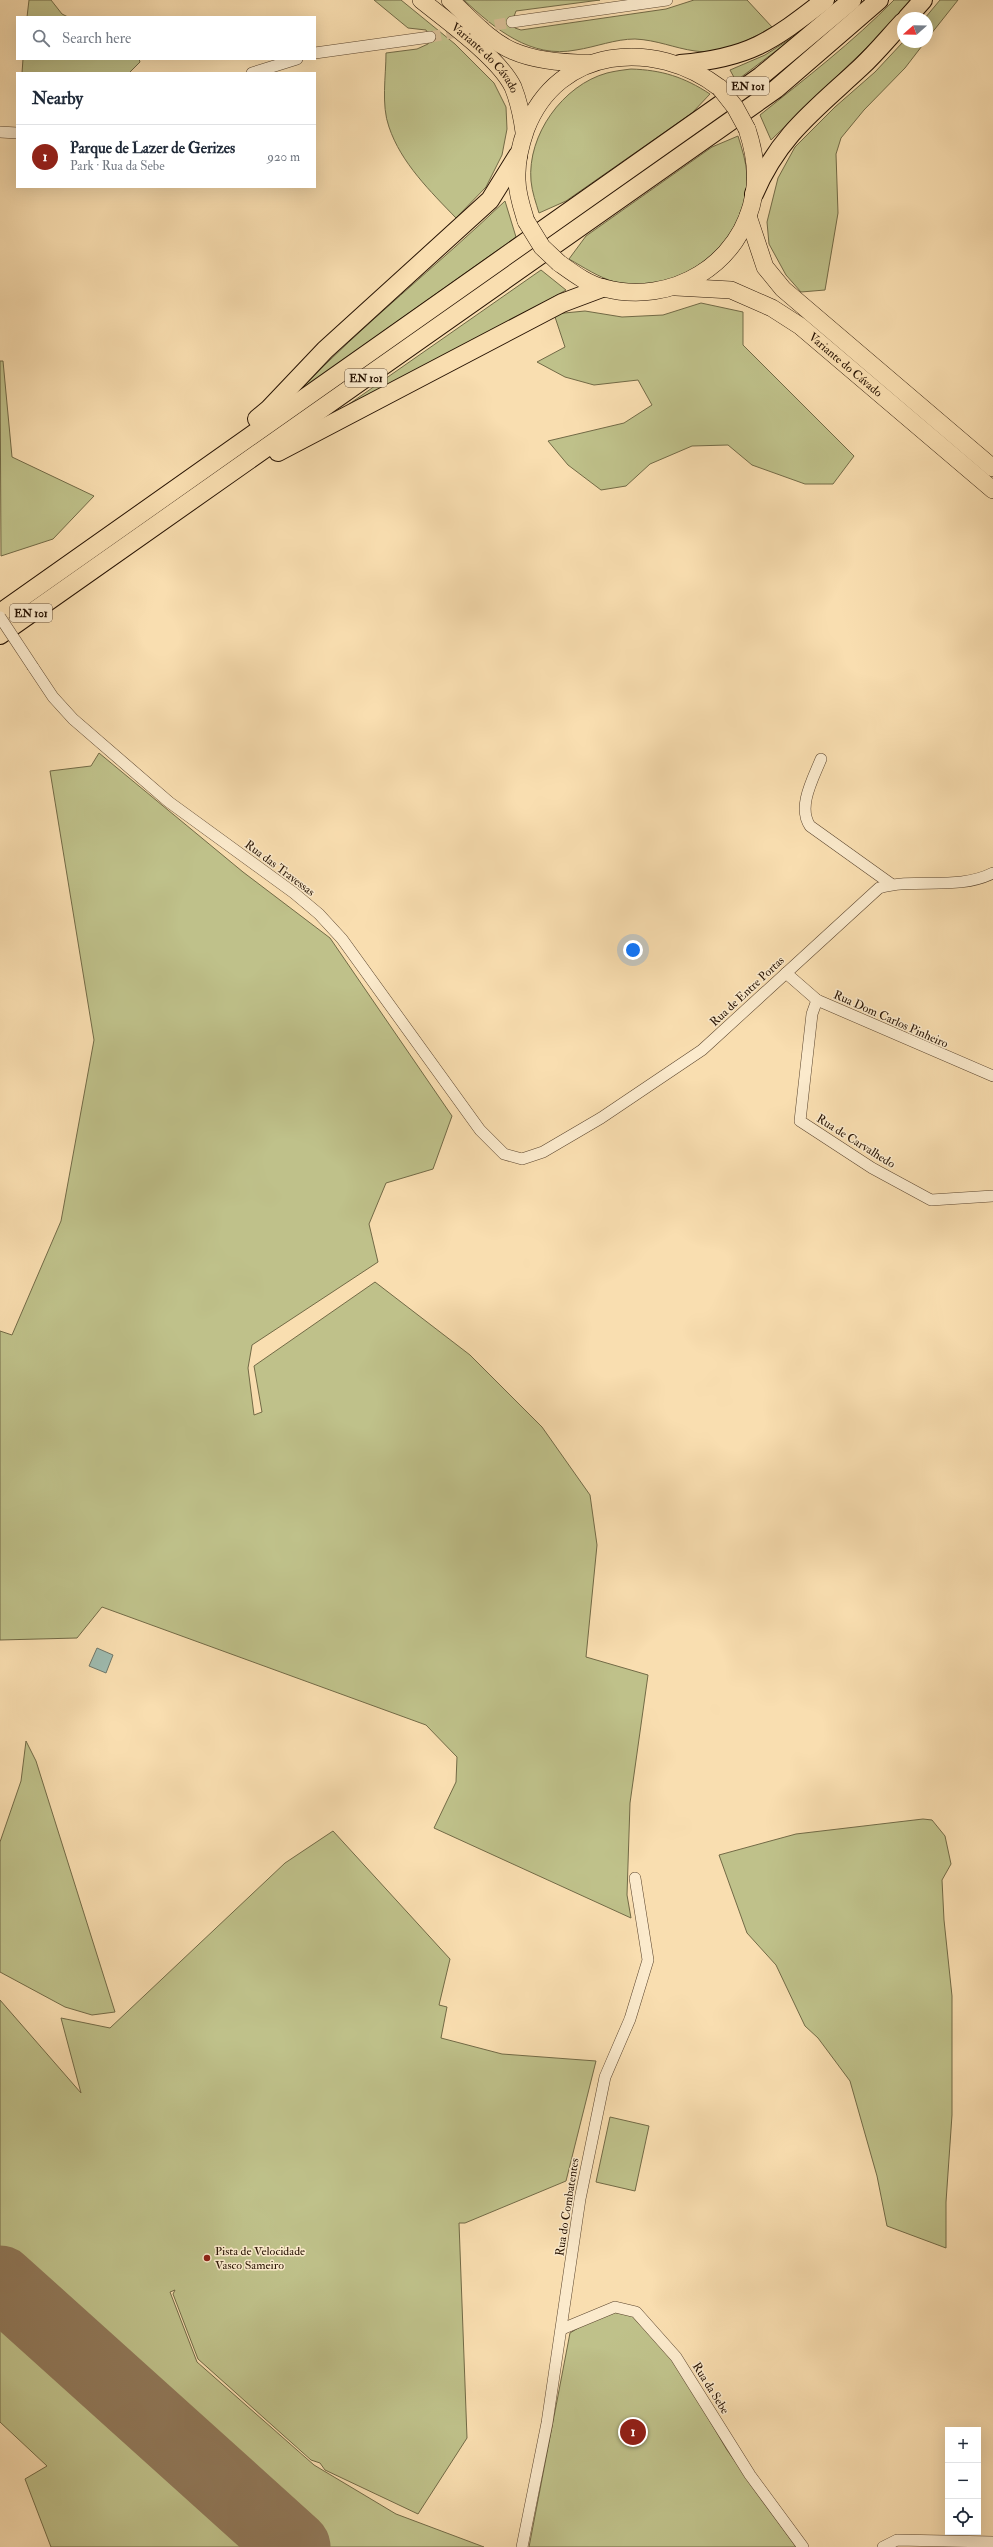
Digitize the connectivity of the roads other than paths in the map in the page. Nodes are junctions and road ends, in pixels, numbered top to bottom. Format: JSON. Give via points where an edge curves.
{"nodes":[{"id":1,"x":421,"y":0,"type":"edge"},
{"id":2,"x":450,"y":0,"type":"edge"},
{"id":3,"x":667,"y":0,"type":"edge"},
{"id":4,"x":825,"y":0,"type":"edge"},
{"id":5,"x":852,"y":0,"type":"edge"},
{"id":6,"x":879,"y":0,"type":"edge"},
{"id":7,"x":923,"y":0,"type":"edge"},
{"id":8,"x":912,"y":12,"type":"edge"},
{"id":9,"x":512,"y":22,"type":"tunnel mouth"},
{"id":10,"x":897,"y":28,"type":"edge"},
{"id":11,"x":430,"y":37,"type":"tunnel mouth"},
{"id":12,"x":316,"y":53,"type":"edge"},
{"id":13,"x":294,"y":60,"type":"edge"},
{"id":14,"x":589,"y":64,"type":"junction"},
{"id":15,"x":680,"y":64,"type":"junction"},
{"id":16,"x":255,"y":72,"type":"edge"},
{"id":17,"x":0,"y":132,"type":"edge"},
{"id":18,"x":16,"y":133,"type":"edge"},
{"id":19,"x":524,"y":133,"type":"junction"},
{"id":20,"x":518,"y":155,"type":"junction"},
{"id":21,"x":754,"y":194,"type":"junction"},
{"id":22,"x":748,"y":216,"type":"junction"},
{"id":23,"x":676,"y":287,"type":"junction"},
{"id":24,"x":602,"y":288,"type":"junction"},
{"id":25,"x":993,"y":468,"type":"edge"},
{"id":26,"x":993,"y":490,"type":"edge"},
{"id":27,"x":122,"y":549,"type":"junction"},
{"id":28,"x":87,"y":551,"type":"junction"},
{"id":29,"x":0,"y":613,"type":"edge"},
{"id":30,"x":0,"y":616,"type":"edge"},
{"id":31,"x":0,"y":635,"type":"edge"},
{"id":32,"x":821,"y":759,"type":"dead end"},
{"id":33,"x":993,"y":873,"type":"edge"},
{"id":34,"x":891,"y":884,"type":"junction"},
{"id":35,"x":786,"y":973,"type":"junction"},
{"id":36,"x":817,"y":1000,"type":"junction"},
{"id":37,"x":993,"y":1076,"type":"edge"},
{"id":38,"x":522,"y":1160,"type":"joint"},
{"id":39,"x":993,"y":1196,"type":"edge"},
{"id":40,"x":635,"y":1878,"type":"dead end"},
{"id":41,"x":562,"y":2329,"type":"junction"},
{"id":42,"x":993,"y":2542,"type":"edge"},
{"id":43,"x":522,"y":2547,"type":"edge"},
{"id":44,"x":802,"y":2547,"type":"edge"},
{"id":45,"x":883,"y":2547,"type":"edge"}],
"edges":[{"from":1,"to":19,"type":"main road","name":"Variante do Cávado","via":[[484,53],[512,86]]},
{"from":2,"to":14,"type":"main road","name":"Variante do Cávado","via":[[491,37],[512,51],[548,60]]},
{"from":3,"to":9,"type":"street"},
{"from":4,"to":15,"type":"highway","via":[[785,31],[749,51],[725,58]]},
{"from":5,"to":28,"type":"highway","number":"EN 101","via":[[761,76]]},
{"from":6,"to":27,"type":"highway","number":"EN 101","via":[[776,89]]},
{"from":7,"to":8,"type":"highway"},
{"from":10,"to":21,"type":"highway","via":[[778,148]]},
{"from":11,"to":12,"type":"street"},
{"from":13,"to":16,"type":"street"},
{"from":14,"to":15,"type":"main road","via":[[636,56]]},
{"from":14,"to":19,"type":"main road","via":[[566,76],[547,93],[533,111]]},
{"from":15,"to":21,"type":"main road","bridge":true,"via":[[703,75],[720,88],[735,107],[747,129],[753,150],[756,172]]},
{"from":17,"to":18,"type":"street"},
{"from":19,"to":20,"type":"main road"},
{"from":20,"to":24,"type":"main road","bridge":true,"via":[[516,180],[526,221],[542,247],[559,264],[579,278]]},
{"from":20,"to":28,"type":"highway","via":[[490,200],[325,350],[270,409],[108,527]]},
{"from":21,"to":22,"type":"main road"},
{"from":22,"to":23,"type":"main road","via":[[737,238],[717,262],[697,277]]},
{"from":22,"to":25,"type":"main road","name":"Variante do Cávado","via":[[765,267],[783,289]]},
{"from":23,"to":24,"type":"main road","via":[[652,292],[627,293]]},
{"from":23,"to":26,"type":"main road","name":"Variante do Cávado","via":[[731,290],[772,308],[800,326]]},
{"from":24,"to":27,"type":"highway","via":[[562,303],[287,446],[147,541]]},
{"from":27,"to":31,"type":"highway","number":"EN 101"},
{"from":28,"to":29,"type":"highway","number":"EN 101"},
{"from":30,"to":38,"type":"street","name":"Rua das Travessas","bridge":true,"via":[[53,697],[68,714],[169,802],[318,914],[342,939],[480,1130],[504,1154]]},
{"from":32,"to":34,"type":"street","via":[[810,788],[804,812],[805,819],[810,826]]},
{"from":33,"to":34,"type":"street","name":"Rua de Entre Portas","via":[[977,881],[951,884]]},
{"from":34,"to":35,"type":"street","name":"Rua de Entre Portas","via":[[878,888],[863,900]]},
{"from":35,"to":36,"type":"street","name":"Rua Dom Carlos Pinheiro"},
{"from":35,"to":38,"type":"street","name":"Rua de Entre Portas","via":[[702,1050],[601,1118],[543,1152]]},
{"from":36,"to":37,"type":"street","name":"Rua Dom Carlos Pinheiro"},
{"from":36,"to":39,"type":"street","name":"Rua de Carvalhedo","via":[[812,1014],[800,1121],[872,1168],[931,1200]]},
{"from":40,"to":41,"type":"street","name":"Rua do Combatentes","via":[[648,1960],[630,2019],[605,2077],[580,2198]]},
{"from":41,"to":43,"type":"street","name":"Rua do Combatentes","via":[[547,2423]]},
{"from":41,"to":44,"type":"street","name":"Rua da Sebe","via":[[615,2307],[636,2312],[676,2357],[750,2474]]},
{"from":42,"to":45,"type":"street","via":[[897,2540]]}]}
